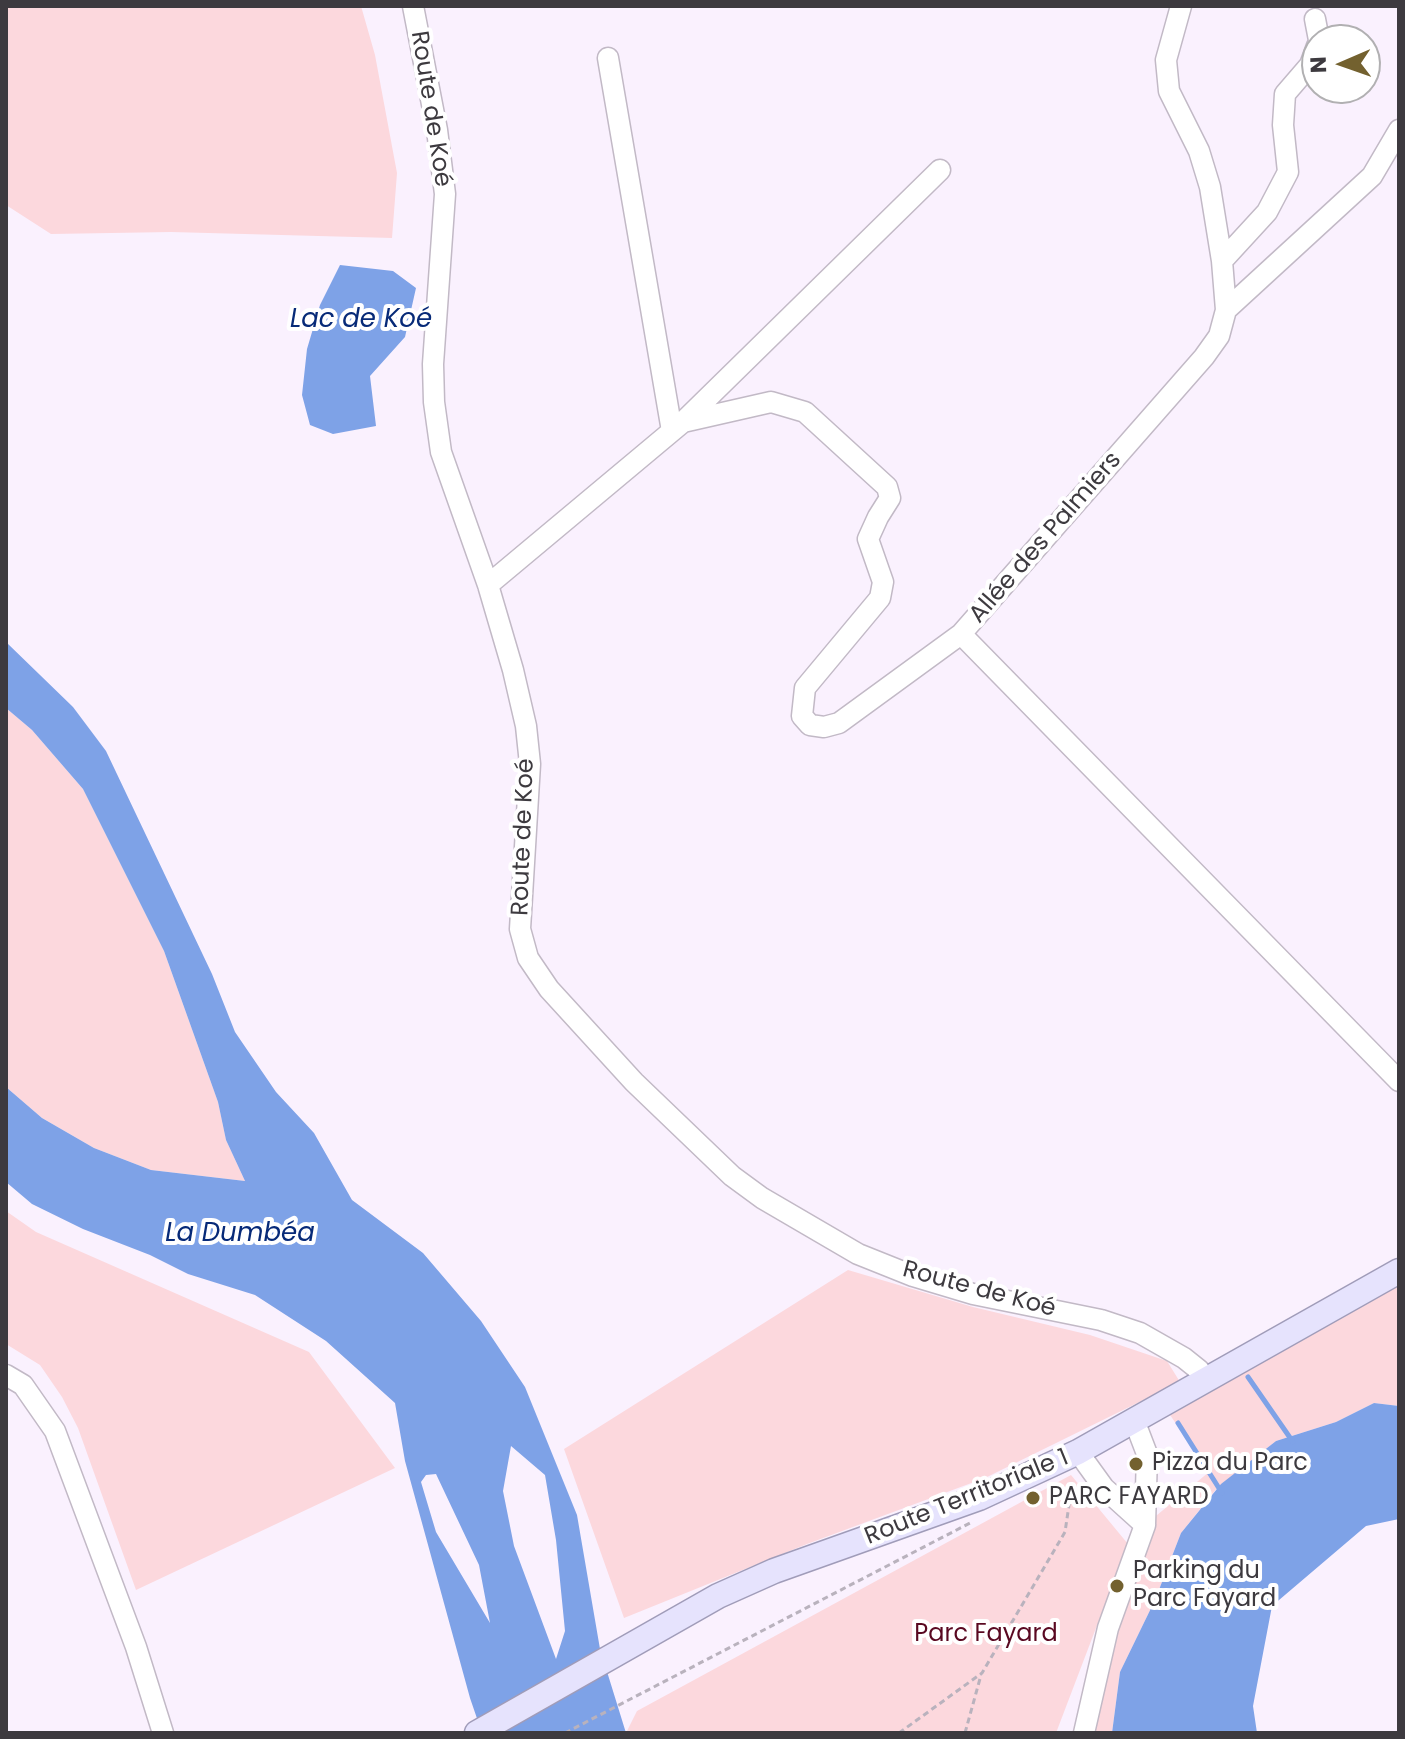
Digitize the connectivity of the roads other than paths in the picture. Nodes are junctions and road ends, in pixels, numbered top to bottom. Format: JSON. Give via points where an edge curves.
{"nodes":[{"id":1,"x":413,"y":6,"type":"edge"},
{"id":2,"x":1181,"y":6,"type":"edge"},
{"id":3,"x":1315,"y":19,"type":"dead end"},
{"id":4,"x":1316,"y":24,"type":"edge"},
{"id":5,"x":608,"y":58,"type":"dead end"},
{"id":6,"x":1301,"y":75,"type":"edge"},
{"id":7,"x":1399,"y":130,"type":"edge"},
{"id":8,"x":940,"y":170,"type":"dead end"},
{"id":9,"x":1222,"y":261,"type":"junction"},
{"id":10,"x":1226,"y":310,"type":"junction"},
{"id":11,"x":678,"y":427,"type":"junction"},
{"id":12,"x":488,"y":585,"type":"junction"},
{"id":13,"x":961,"y":634,"type":"junction"},
{"id":14,"x":1399,"y":1081,"type":"edge"},
{"id":15,"x":1399,"y":1271,"type":"edge"},
{"id":16,"x":6,"y":1375,"type":"edge"},
{"id":17,"x":1205,"y":1380,"type":"junction"},
{"id":18,"x":1134,"y":1420,"type":"junction"},
{"id":19,"x":1078,"y":1452,"type":"junction"},
{"id":20,"x":1145,"y":1525,"type":"junction"},
{"id":21,"x":163,"y":1733,"type":"edge"},
{"id":22,"x":477,"y":1733,"type":"edge"},
{"id":23,"x":1084,"y":1733,"type":"edge"}],
"edges":[{"from":1,"to":12,"type":"street","name":"Route de Koé","via":[[445,194],[433,364],[436,415],[441,452]]},
{"from":2,"to":9,"type":"street","name":"Allée des Palmiers","via":[[1166,60],[1169,91],[1199,151]]},
{"from":3,"to":4,"type":"street"},
{"from":5,"to":11,"type":"street"},
{"from":6,"to":9,"type":"street","via":[[1285,94],[1288,172],[1267,212]]},
{"from":7,"to":10,"type":"street","via":[[1372,176]]},
{"from":8,"to":11,"type":"street"},
{"from":9,"to":10,"type":"street","name":"Allée des Palmiers"},
{"from":10,"to":13,"type":"street","name":"Allée des Palmiers","via":[[1219,336],[1204,357]]},
{"from":11,"to":12,"type":"street"},
{"from":11,"to":13,"type":"street","via":[[771,402],[805,412],[887,487],[890,498],[868,539],[883,582],[880,598],[805,688],[802,716],[810,725],[839,723]]},
{"from":12,"to":17,"type":"street","name":"Route de Koé","via":[[513,670],[530,764],[520,929],[528,958],[558,999],[722,1167],[811,1227],[913,1276],[1140,1333],[1184,1358]]},
{"from":13,"to":14,"type":"street","name":"Allée des Palmiers"},
{"from":15,"to":17,"type":"main road","name":"Route Territoriale 1"},
{"from":16,"to":21,"type":"street","via":[[23,1385],[55,1431]]},
{"from":17,"to":18,"type":"main road","name":"Route Territoriale 1"},
{"from":18,"to":19,"type":"main road","name":"Route Territoriale 1"},
{"from":18,"to":20,"type":"street","via":[[1147,1454]]},
{"from":19,"to":20,"type":"street","via":[[1104,1488]]},
{"from":19,"to":22,"type":"main road","name":"Route Territoriale 1","via":[[979,1498],[718,1596]]},
{"from":20,"to":23,"type":"street","via":[[1108,1628]]}]}
